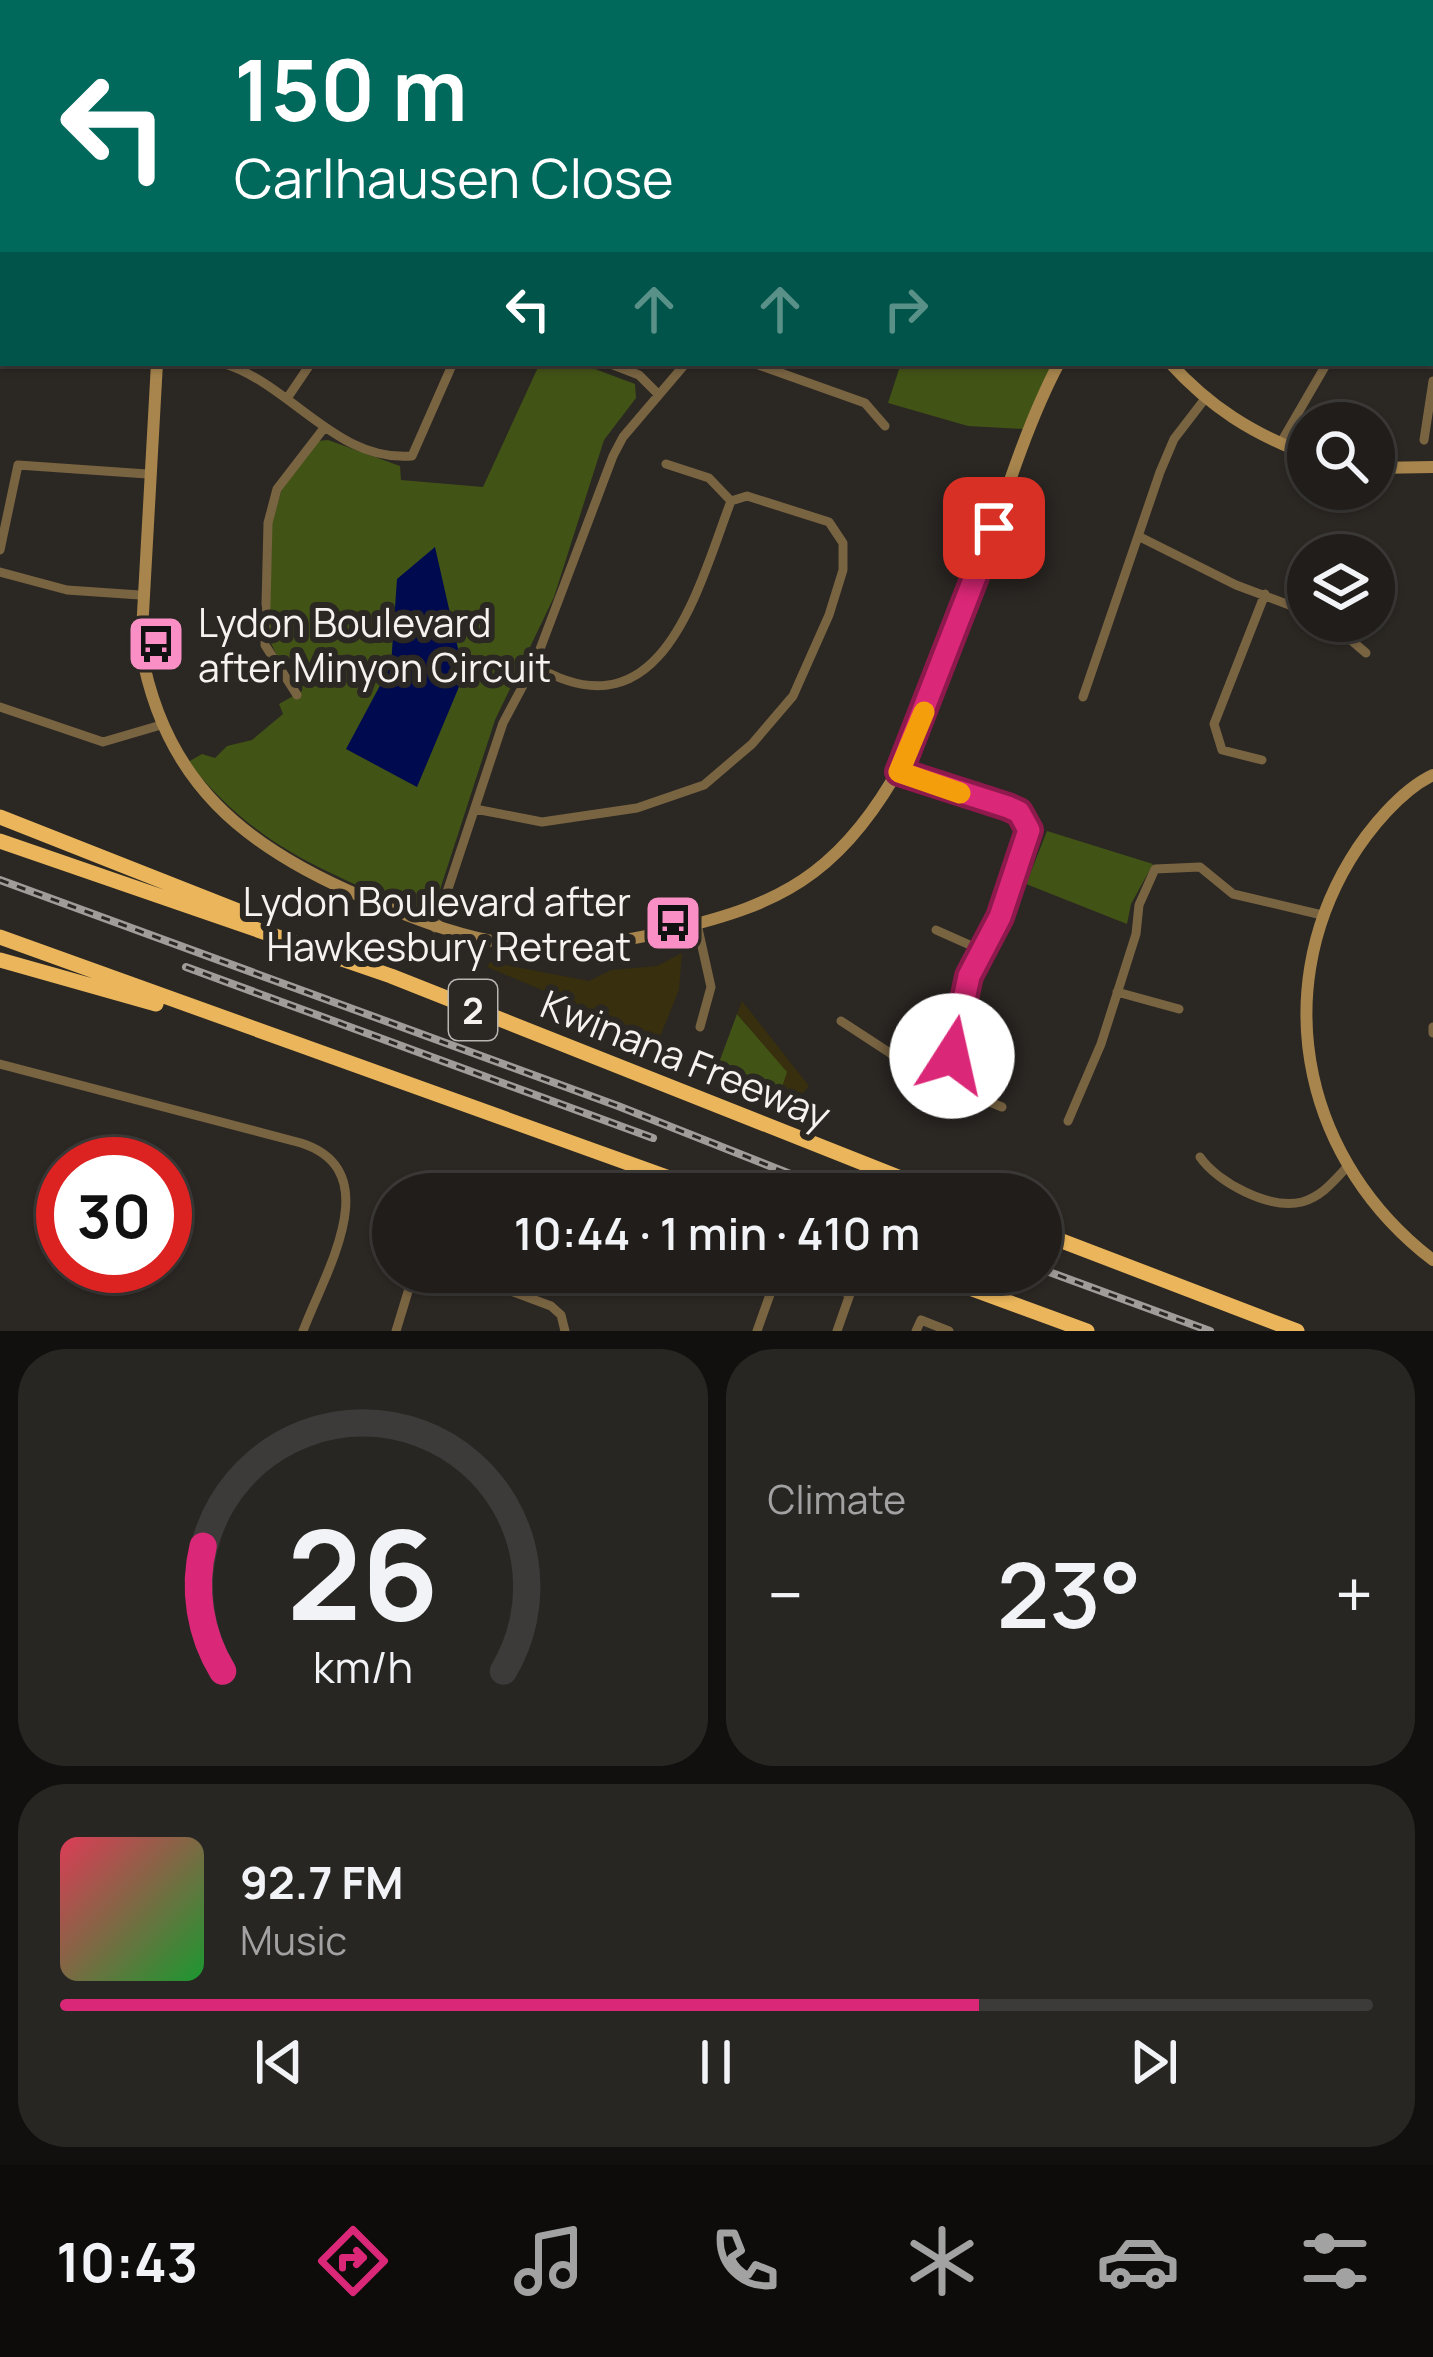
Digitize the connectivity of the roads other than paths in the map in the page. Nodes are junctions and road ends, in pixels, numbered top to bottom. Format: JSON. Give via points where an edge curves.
{"nodes":[{"id":1,"x":158,"y":366,"type":"edge"},
{"id":2,"x":175,"y":366,"type":"edge"},
{"id":3,"x":232,"y":366,"type":"edge"},
{"id":4,"x":309,"y":366,"type":"edge"},
{"id":5,"x":452,"y":366,"type":"edge"},
{"id":6,"x":616,"y":366,"type":"edge"},
{"id":7,"x":683,"y":366,"type":"edge"},
{"id":8,"x":761,"y":366,"type":"edge"},
{"id":9,"x":1058,"y":366,"type":"edge"},
{"id":10,"x":1173,"y":366,"type":"edge"},
{"id":11,"x":1325,"y":366,"type":"edge"},
{"id":12,"x":1433,"y":381,"type":"edge"},
{"id":13,"x":158,"y":383,"type":"junction"},
{"id":14,"x":658,"y":395,"type":"junction"},
{"id":15,"x":288,"y":398,"type":"junction"},
{"id":16,"x":1204,"y":400,"type":"junction"},
{"id":17,"x":885,"y":426,"type":"dead end"},
{"id":18,"x":324,"y":428,"type":"junction"},
{"id":19,"x":1424,"y":440,"type":"dead end"},
{"id":20,"x":1280,"y":444,"type":"junction"},
{"id":21,"x":1287,"y":447,"type":"edge"},
{"id":22,"x":666,"y":464,"type":"dead end"},
{"id":23,"x":1433,"y":467,"type":"edge"},
{"id":24,"x":1395,"y":468,"type":"edge"},
{"id":25,"x":147,"y":474,"type":"junction"},
{"id":26,"x":731,"y":502,"type":"junction"},
{"id":27,"x":1142,"y":538,"type":"junction"},
{"id":28,"x":0,"y":550,"type":"edge"},
{"id":29,"x":0,"y":572,"type":"edge"},
{"id":30,"x":1265,"y":594,"type":"junction"},
{"id":31,"x":140,"y":595,"type":"junction"},
{"id":32,"x":1287,"y":603,"type":"edge"},
{"id":33,"x":1354,"y":642,"type":"edge"},
{"id":34,"x":1366,"y":652,"type":"dead end"},
{"id":35,"x":534,"y":665,"type":"junction"},
{"id":36,"x":297,"y":695,"type":"dead end"},
{"id":37,"x":1083,"y":697,"type":"dead end"},
{"id":38,"x":0,"y":707,"type":"edge"},
{"id":39,"x":161,"y":725,"type":"junction"},
{"id":40,"x":1262,"y":760,"type":"dead end"},
{"id":41,"x":899,"y":772,"type":"junction"},
{"id":42,"x":1433,"y":775,"type":"edge"},
{"id":43,"x":475,"y":809,"type":"junction"},
{"id":44,"x":0,"y":817,"type":"edge"},
{"id":45,"x":0,"y":841,"type":"edge"},
{"id":46,"x":1322,"y":915,"type":"junction"},
{"id":47,"x":697,"y":924,"type":"junction"},
{"id":48,"x":435,"y":928,"type":"junction"},
{"id":49,"x":936,"y":930,"type":"dead end"},
{"id":50,"x":0,"y":937,"type":"edge"},
{"id":51,"x":284,"y":938,"type":"junction"},
{"id":52,"x":981,"y":950,"type":"junction"},
{"id":53,"x":0,"y":960,"type":"edge"},
{"id":54,"x":1117,"y":992,"type":"junction"},
{"id":55,"x":1179,"y":1009,"type":"dead end"},
{"id":56,"x":841,"y":1021,"type":"dead end"},
{"id":57,"x":234,"y":1024,"type":"junction"},
{"id":58,"x":700,"y":1028,"type":"dead end"},
{"id":59,"x":0,"y":1064,"type":"edge"},
{"id":60,"x":936,"y":1071,"type":"junction"},
{"id":61,"x":1002,"y":1107,"type":"dead end"},
{"id":62,"x":1068,"y":1121,"type":"dead end"},
{"id":63,"x":1200,"y":1157,"type":"dead end"},
{"id":64,"x":1347,"y":1167,"type":"junction"},
{"id":65,"x":655,"y":1173,"type":"edge"},
{"id":66,"x":887,"y":1173,"type":"edge"},
{"id":67,"x":1062,"y":1241,"type":"edge"},
{"id":68,"x":1433,"y":1260,"type":"edge"},
{"id":69,"x":408,"y":1293,"type":"edge"},
{"id":70,"x":516,"y":1293,"type":"edge"},
{"id":71,"x":774,"y":1293,"type":"edge"},
{"id":72,"x":847,"y":1293,"type":"edge"},
{"id":73,"x":983,"y":1293,"type":"edge"},
{"id":74,"x":303,"y":1331,"type":"edge"},
{"id":75,"x":396,"y":1331,"type":"edge"},
{"id":76,"x":565,"y":1331,"type":"edge"},
{"id":77,"x":758,"y":1331,"type":"edge"},
{"id":78,"x":838,"y":1331,"type":"edge"},
{"id":79,"x":916,"y":1331,"type":"edge"},
{"id":80,"x":949,"y":1331,"type":"edge"},
{"id":81,"x":1087,"y":1331,"type":"edge"},
{"id":82,"x":1297,"y":1331,"type":"edge"}],
"edges":[{"from":1,"to":13,"type":"street"},
{"from":2,"to":13,"type":"street"},
{"from":3,"to":15,"type":"street"},
{"from":4,"to":15,"type":"street"},
{"from":5,"to":18,"type":"street","via":[[412,456],[385,458]]},
{"from":6,"to":14,"type":"street"},
{"from":7,"to":14,"type":"street"},
{"from":8,"to":17,"type":"street","via":[[865,403]]},
{"from":9,"to":41,"type":"street"},
{"from":10,"to":16,"type":"street"},
{"from":11,"to":20,"type":"street"},
{"from":12,"to":19,"type":"street"},
{"from":13,"to":25,"type":"street"},
{"from":14,"to":35,"type":"street","via":[[613,456]]},
{"from":15,"to":18,"type":"street"},
{"from":16,"to":20,"type":"street"},
{"from":16,"to":27,"type":"street","via":[[1174,439]]},
{"from":18,"to":36,"type":"street","via":[[278,488],[268,523],[266,645]]},
{"from":20,"to":21,"type":"street"},
{"from":22,"to":26,"type":"street","via":[[709,478]]},
{"from":23,"to":24,"type":"street"},
{"from":25,"to":28,"type":"street","via":[[18,465]]},
{"from":25,"to":31,"type":"street"},
{"from":26,"to":35,"type":"street","via":[[687,616],[639,675],[603,689]]},
{"from":26,"to":43,"type":"street","via":[[747,496],[829,522],[843,543],[829,615],[794,696],[704,785],[637,808],[542,822]]},
{"from":27,"to":30,"type":"street"},
{"from":27,"to":37,"type":"street"},
{"from":29,"to":31,"type":"street","via":[[67,590]]},
{"from":30,"to":32,"type":"street"},
{"from":30,"to":40,"type":"street","via":[[1214,724],[1222,750]]},
{"from":31,"to":39,"type":"street","via":[[145,672]]},
{"from":33,"to":34,"type":"street"},
{"from":35,"to":43,"type":"street","via":[[503,723]]},
{"from":38,"to":39,"type":"street","via":[[103,742]]},
{"from":39,"to":48,"type":"street","via":[[204,793],[267,848],[299,871]]},
{"from":41,"to":47,"type":"street","via":[[869,818],[815,872],[758,905]]},
{"from":41,"to":52,"type":"street","via":[[992,800],[1027,821],[1007,900]]},
{"from":42,"to":46,"type":"street","via":[[1375,825]]},
{"from":43,"to":48,"type":"street"},
{"from":44,"to":51,"type":"highway","via":[[241,912]]},
{"from":45,"to":51,"type":"highway","name":"Kwinana Freeway","number":"2"},
{"from":46,"to":54,"type":"street","via":[[1234,894],[1200,867],[1160,866],[1138,905]]},
{"from":46,"to":64,"type":"street","via":[[1307,979],[1306,1040],[1316,1099]]},
{"from":47,"to":48,"type":"street","via":[[543,950]]},
{"from":47,"to":58,"type":"street","via":[[711,987]]},
{"from":49,"to":52,"type":"street"},
{"from":50,"to":57,"type":"highway","number":"2"},
{"from":51,"to":66,"type":"highway","name":"Kwinana Freeway","number":"2"},
{"from":52,"to":60,"type":"street","via":[[952,1056]]},
{"from":53,"to":57,"type":"highway"},
{"from":54,"to":55,"type":"street"},
{"from":54,"to":62,"type":"street"},
{"from":56,"to":60,"type":"street","via":[[906,1065]]},
{"from":57,"to":65,"type":"highway","number":"2"},
{"from":59,"to":74,"type":"street","via":[[328,1156],[346,1182],[347,1210]]},
{"from":60,"to":61,"type":"street","via":[[948,1085]]},
{"from":63,"to":64,"type":"street","via":[[1214,1177],[1298,1203],[1326,1190]]},
{"from":64,"to":68,"type":"street","via":[[1375,1209]]},
{"from":67,"to":82,"type":"highway"},
{"from":69,"to":75,"type":"street"},
{"from":70,"to":76,"type":"street","via":[[551,1306]]},
{"from":71,"to":77,"type":"street"},
{"from":72,"to":78,"type":"street"},
{"from":73,"to":81,"type":"highway"},
{"from":79,"to":80,"type":"street","via":[[921,1320]]}]}
